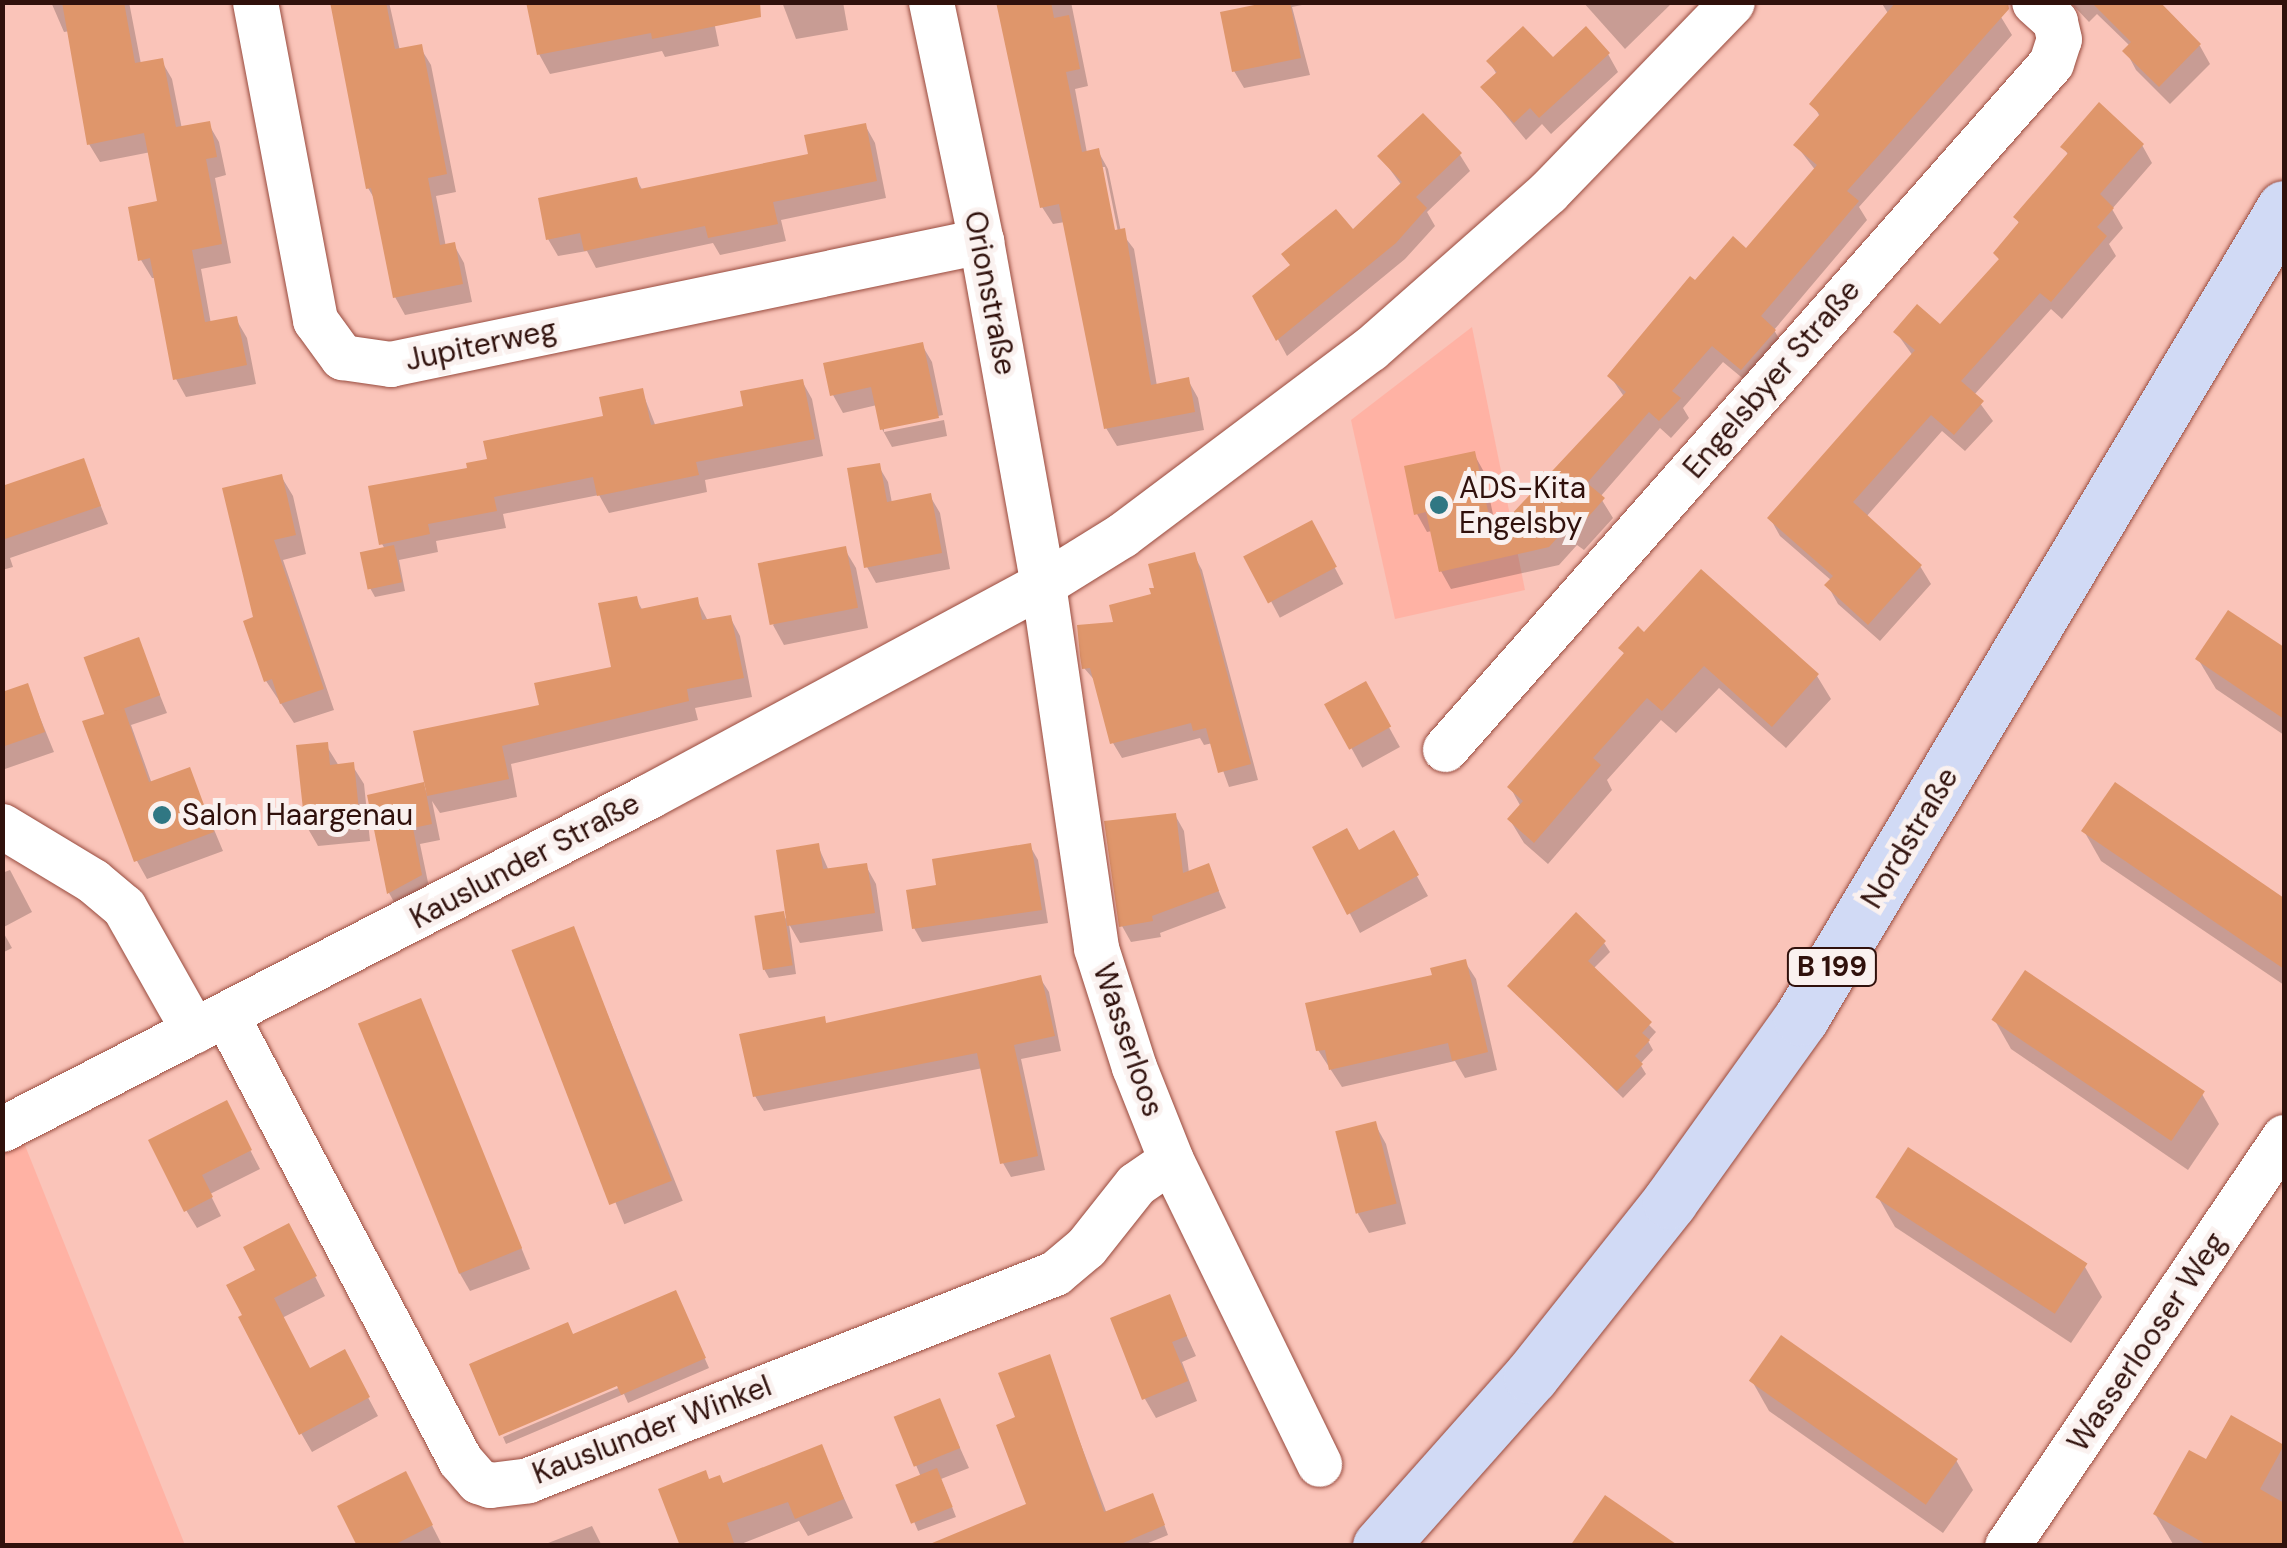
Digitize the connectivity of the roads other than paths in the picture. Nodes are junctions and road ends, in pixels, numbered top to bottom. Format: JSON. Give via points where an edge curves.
{"nodes":[{"id":1,"x":255,"y":2,"type":"edge"},
{"id":2,"x":931,"y":2,"type":"edge"},
{"id":3,"x":1732,"y":2,"type":"edge"},
{"id":4,"x":2034,"y":2,"type":"edge"},
{"id":5,"x":2284,"y":208,"type":"edge"},
{"id":6,"x":2284,"y":224,"type":"edge"},
{"id":7,"x":981,"y":240,"type":"junction"},
{"id":8,"x":2212,"y":336,"type":"junction"},
{"id":9,"x":1042,"y":584,"type":"junction"},
{"id":10,"x":1445,"y":749,"type":"dead end"},
{"id":11,"x":2,"y":826,"type":"edge"},
{"id":12,"x":210,"y":1023,"type":"junction"},
{"id":13,"x":2,"y":1129,"type":"edge"},
{"id":14,"x":2284,"y":1137,"type":"edge"},
{"id":15,"x":1171,"y":1160,"type":"junction"},
{"id":16,"x":1319,"y":1464,"type":"dead end"},
{"id":17,"x":2013,"y":1543,"type":"edge"},
{"id":18,"x":1380,"y":1546,"type":"edge"}],
"edges":[{"from":1,"to":7,"type":"street","name":"Jupiterweg","via":[[315,320],[342,357],[390,364]]},
{"from":2,"to":7,"type":"street","name":"Orionstraße"},
{"from":3,"to":9,"type":"street","via":[[1548,192],[1370,349],[1122,536]]},
{"from":4,"to":10,"type":"street","name":"Engelsbyer Straße","via":[[2055,21],[2059,39],[2051,63]]},
{"from":5,"to":8,"type":"main road","name":"Nordstraße","number":"B 199"},
{"from":6,"to":8,"type":"main road","name":"Nordstraße","number":"B 199"},
{"from":7,"to":9,"type":"street","name":"Orionstraße"},
{"from":8,"to":18,"type":"main road","name":"Nordstraße","number":"B 199","via":[[1802,1018],[1670,1201],[1531,1376]]},
{"from":9,"to":12,"type":"street","name":"Kauslunder Straße"},
{"from":9,"to":15,"type":"street","name":"Wasserloos","via":[[1096,948]]},
{"from":11,"to":12,"type":"street","name":"Kauslunder Winkel","via":[[124,907]]},
{"from":12,"to":13,"type":"street","name":"Kauslunder Straße"},
{"from":12,"to":15,"type":"street","name":"Kauslunder Winkel","via":[[460,1460],[490,1485],[528,1480],[1055,1273],[1086,1247],[1136,1184]]},
{"from":14,"to":17,"type":"street","name":"Wasserlooser Weg"},
{"from":15,"to":16,"type":"street","name":"Wasserloos"}]}
